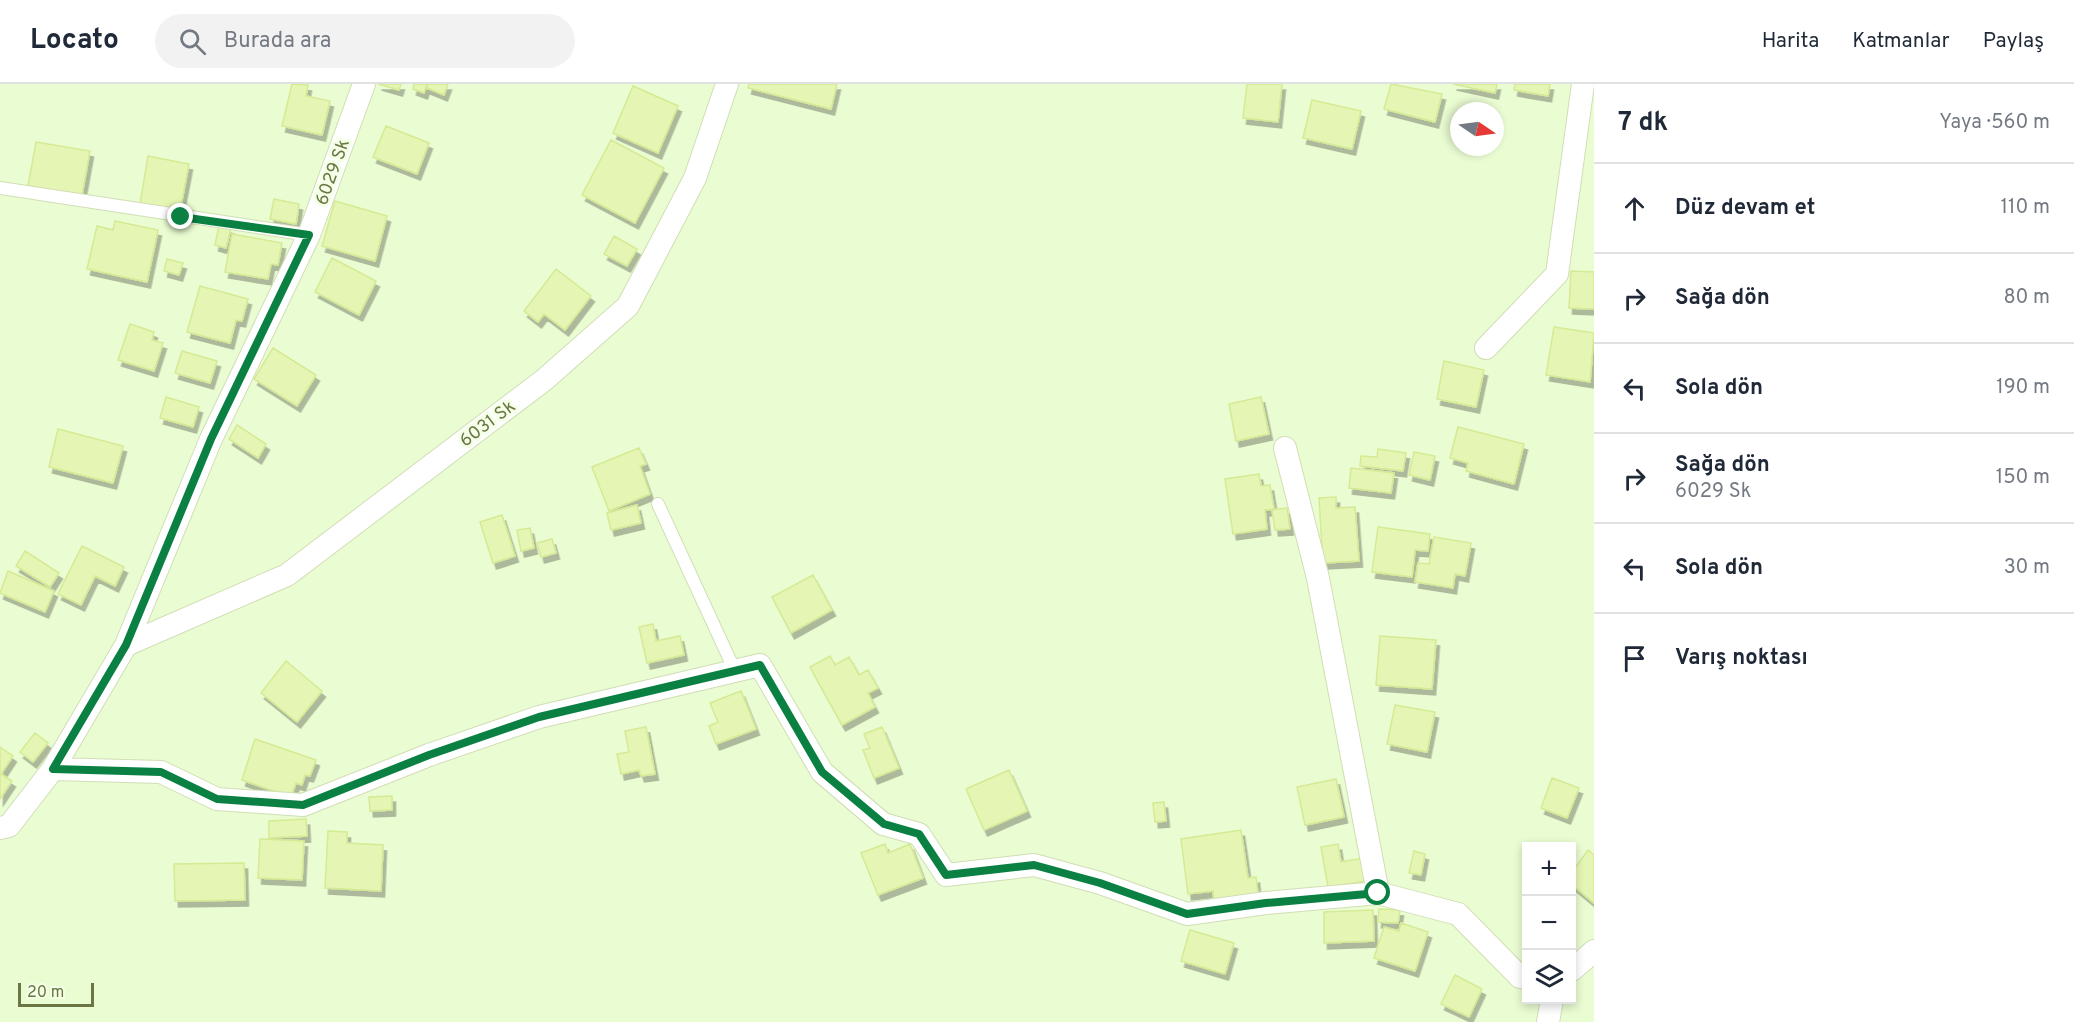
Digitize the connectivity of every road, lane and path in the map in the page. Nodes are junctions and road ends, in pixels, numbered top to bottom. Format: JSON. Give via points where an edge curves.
{"nodes":[{"id":1,"x":364,"y":84,"type":"edge"},
{"id":2,"x":727,"y":84,"type":"edge"},
{"id":3,"x":1583,"y":84,"type":"edge"},
{"id":4,"x":0,"y":189,"type":"edge"},
{"id":5,"x":309,"y":235,"type":"junction"},
{"id":6,"x":1486,"y":348,"type":"dead end"},
{"id":7,"x":1285,"y":448,"type":"dead end"},
{"id":8,"x":658,"y":504,"type":"dead end"},
{"id":9,"x":126,"y":645,"type":"junction"},
{"id":10,"x":735,"y":671,"type":"junction"},
{"id":11,"x":53,"y":769,"type":"junction"},
{"id":12,"x":0,"y":828,"type":"edge"},
{"id":13,"x":1378,"y":893,"type":"junction"},
{"id":14,"x":1594,"y":951,"type":"edge"},
{"id":15,"x":1576,"y":967,"type":"edge"},
{"id":16,"x":1522,"y":977,"type":"edge"},
{"id":17,"x":1551,"y":1004,"type":"edge"},
{"id":18,"x":1548,"y":1022,"type":"edge"}],
"edges":[{"from":1,"to":5,"type":"street","name":"6029 Sk"},
{"from":2,"to":9,"type":"street","name":"6031 Sk","via":[[695,178],[628,306],[544,380],[287,575]]},
{"from":3,"to":6,"type":"street","via":[[1557,274]]},
{"from":4,"to":5,"type":"lane"},
{"from":5,"to":9,"type":"street","name":"6029 Sk","via":[[211,439]]},
{"from":7,"to":13,"type":"street","via":[[1318,578]]},
{"from":8,"to":10,"type":"lane"},
{"from":9,"to":11,"type":"street","name":"6029 Sk"},
{"from":10,"to":11,"type":"street","via":[[539,717],[303,805],[217,799],[161,772]]},
{"from":10,"to":13,"type":"street","via":[[760,665],[822,772],[884,824],[919,834],[946,875],[1034,865],[1187,914]]},
{"from":11,"to":12,"type":"street","name":"6029 Sk","via":[[9,826]]},
{"from":13,"to":16,"type":"street","via":[[1458,914]]},
{"from":14,"to":15,"type":"street"},
{"from":17,"to":18,"type":"street"}]}
